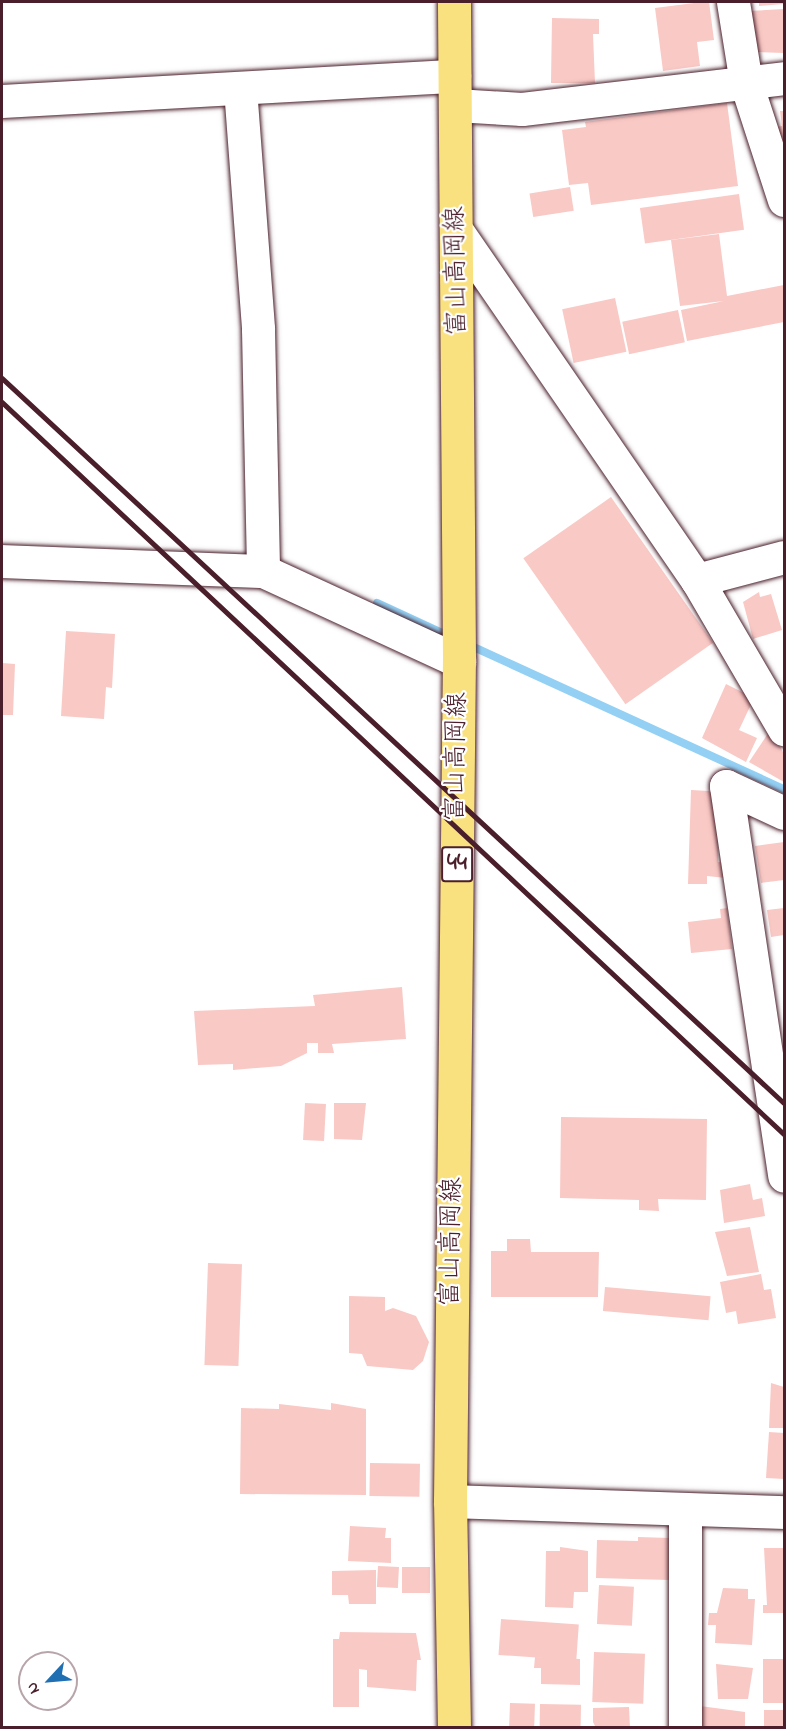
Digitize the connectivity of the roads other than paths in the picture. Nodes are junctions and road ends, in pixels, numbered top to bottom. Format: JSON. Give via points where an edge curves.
{"nodes":[{"id":1,"x":454,"y":2,"type":"edge"},
{"id":2,"x":732,"y":2,"type":"edge"},
{"id":3,"x":784,"y":78,"type":"edge"},
{"id":4,"x":746,"y":83,"type":"junction"},
{"id":5,"x":240,"y":88,"type":"junction"},
{"id":6,"x":454,"y":90,"type":"junction"},
{"id":7,"x":2,"y":101,"type":"edge"},
{"id":8,"x":784,"y":200,"type":"edge"},
{"id":9,"x":459,"y":234,"type":"junction"},
{"id":10,"x":784,"y":557,"type":"edge"},
{"id":11,"x":2,"y":561,"type":"edge"},
{"id":12,"x":262,"y":571,"type":"junction"},
{"id":13,"x":697,"y":580,"type":"junction"},
{"id":14,"x":459,"y":661,"type":"junction"},
{"id":15,"x":784,"y":729,"type":"edge"},
{"id":16,"x":784,"y":813,"type":"edge"},
{"id":17,"x":784,"y":1176,"type":"edge"},
{"id":18,"x":450,"y":1501,"type":"junction"},
{"id":19,"x":685,"y":1509,"type":"junction"},
{"id":20,"x":784,"y":1512,"type":"edge"},
{"id":21,"x":454,"y":1728,"type":"edge"},
{"id":22,"x":686,"y":1728,"type":"edge"}],
"edges":[{"from":1,"to":6,"type":"main road","name":"富山高岡線","number":"44"},
{"from":2,"to":4,"type":"street"},
{"from":3,"to":4,"type":"street"},
{"from":4,"to":6,"type":"street","via":[[522,109]]},
{"from":4,"to":8,"type":"street"},
{"from":5,"to":6,"type":"street"},
{"from":5,"to":7,"type":"street"},
{"from":5,"to":12,"type":"street","via":[[258,329]]},
{"from":6,"to":9,"type":"main road","name":"富山高岡線","number":"44"},
{"from":9,"to":13,"type":"street"},
{"from":9,"to":14,"type":"main road","name":"富山高岡線","number":"44"},
{"from":10,"to":13,"type":"street"},
{"from":11,"to":12,"type":"street"},
{"from":12,"to":14,"type":"street"},
{"from":13,"to":15,"type":"street"},
{"from":14,"to":18,"type":"main road","name":"富山高岡線","number":"44"},
{"from":16,"to":17,"type":"street","via":[[726,786]]},
{"from":18,"to":19,"type":"street"},
{"from":18,"to":21,"type":"main road","name":"富山高岡線","number":"44"},
{"from":19,"to":20,"type":"street"},
{"from":19,"to":22,"type":"street"}]}
